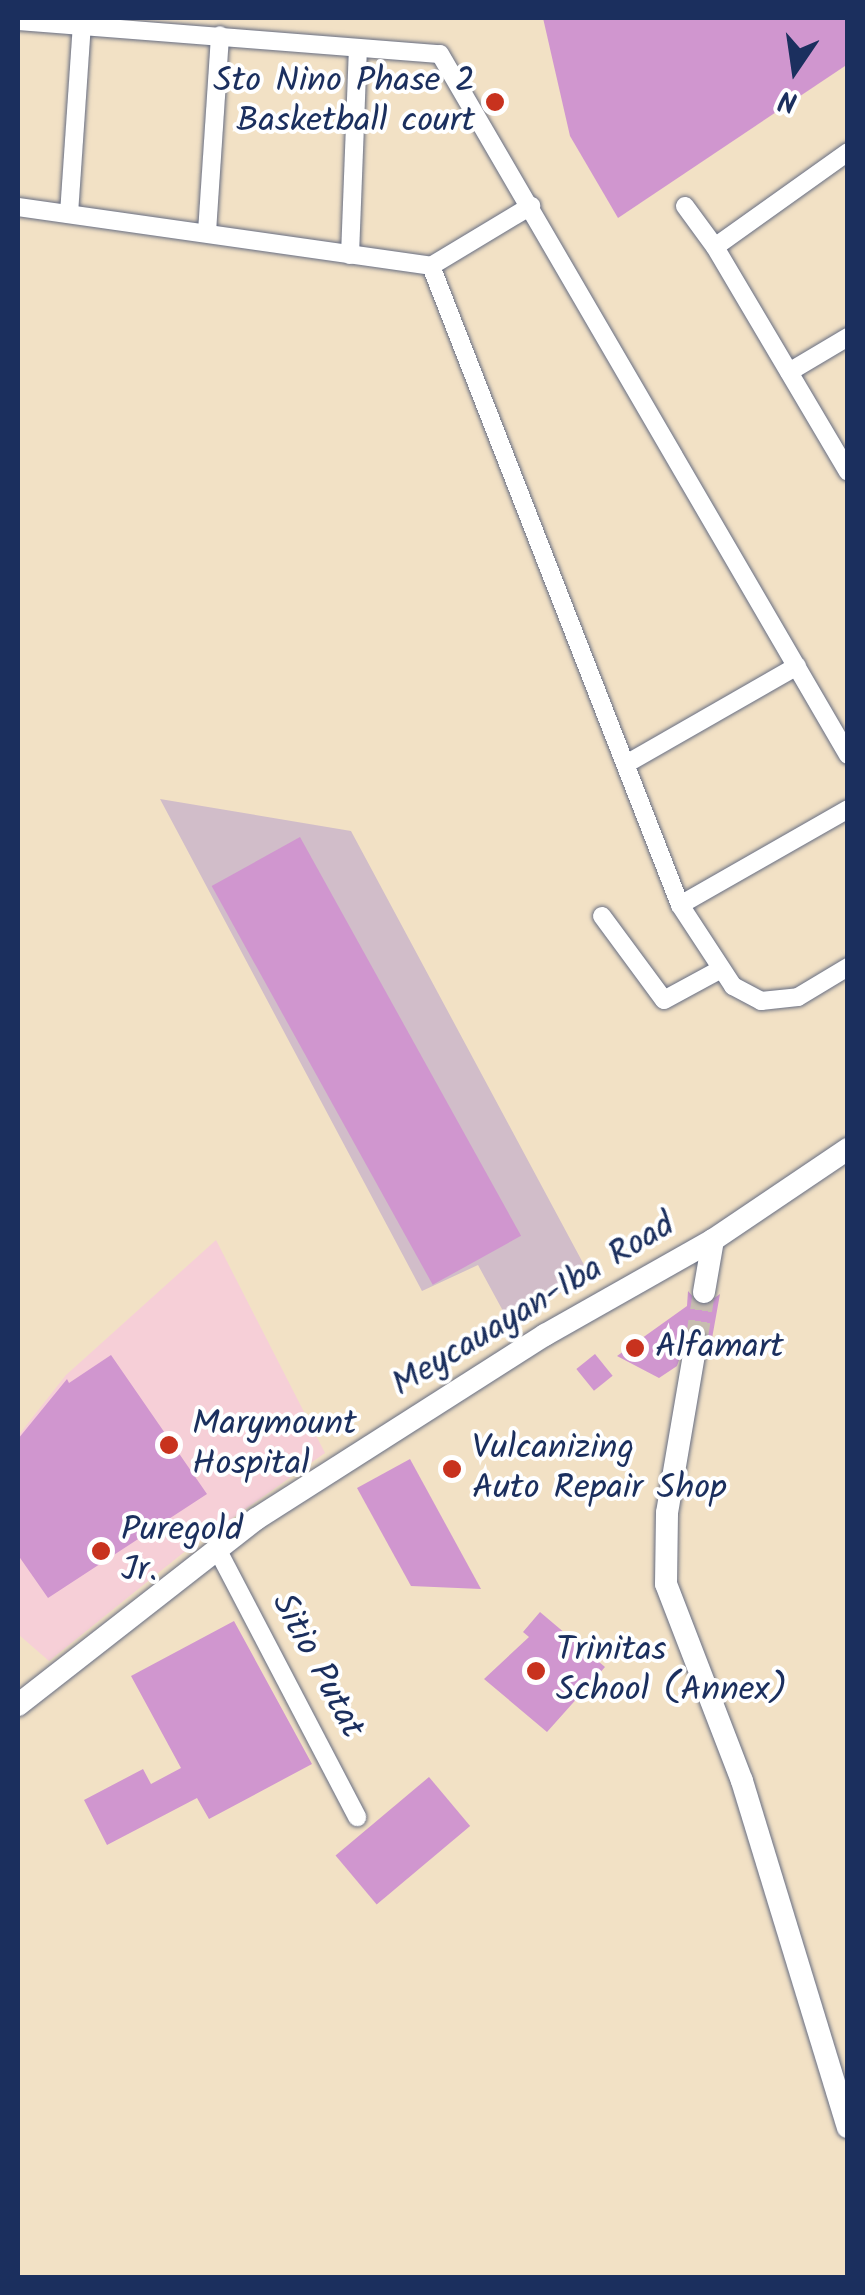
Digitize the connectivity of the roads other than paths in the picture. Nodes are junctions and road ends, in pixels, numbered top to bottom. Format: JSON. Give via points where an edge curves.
{"nodes":[{"id":1,"x":18,"y":21,"type":"edge"},
{"id":2,"x":82,"y":24,"type":"junction"},
{"id":3,"x":220,"y":35,"type":"junction"},
{"id":4,"x":358,"y":48,"type":"junction"},
{"id":5,"x":848,"y":152,"type":"edge"},
{"id":6,"x":531,"y":206,"type":"junction"},
{"id":7,"x":685,"y":206,"type":"dead end"},
{"id":8,"x":18,"y":207,"type":"edge"},
{"id":9,"x":69,"y":214,"type":"junction"},
{"id":10,"x":207,"y":232,"type":"junction"},
{"id":11,"x":714,"y":247,"type":"junction"},
{"id":12,"x":350,"y":254,"type":"junction"},
{"id":13,"x":431,"y":266,"type":"junction"},
{"id":14,"x":848,"y":337,"type":"edge"},
{"id":15,"x":789,"y":372,"type":"junction"},
{"id":16,"x":848,"y":472,"type":"edge"},
{"id":17,"x":797,"y":666,"type":"junction"},
{"id":18,"x":848,"y":755,"type":"edge"},
{"id":19,"x":626,"y":764,"type":"junction"},
{"id":20,"x":848,"y":809,"type":"edge"},
{"id":21,"x":680,"y":906,"type":"junction"},
{"id":22,"x":602,"y":916,"type":"dead end"},
{"id":23,"x":848,"y":968,"type":"edge"},
{"id":24,"x":721,"y":969,"type":"junction"},
{"id":25,"x":848,"y":1148,"type":"edge"},
{"id":26,"x":713,"y":1240,"type":"junction"},
{"id":27,"x":704,"y":1292,"type":"tunnel mouth"},
{"id":28,"x":696,"y":1344,"type":"tunnel mouth"},
{"id":29,"x":216,"y":1547,"type":"junction"},
{"id":30,"x":18,"y":1705,"type":"edge"},
{"id":31,"x":357,"y":1818,"type":"dead end"},
{"id":32,"x":848,"y":2128,"type":"edge"}],
"edges":[{"from":1,"to":2,"type":"street"},
{"from":2,"to":3,"type":"street"},
{"from":2,"to":9,"type":"street"},
{"from":3,"to":4,"type":"street"},
{"from":3,"to":10,"type":"street"},
{"from":4,"to":6,"type":"street","via":[[440,54]]},
{"from":4,"to":12,"type":"street"},
{"from":5,"to":11,"type":"street"},
{"from":6,"to":13,"type":"street"},
{"from":6,"to":17,"type":"street"},
{"from":7,"to":11,"type":"street"},
{"from":8,"to":9,"type":"street"},
{"from":9,"to":10,"type":"street"},
{"from":10,"to":12,"type":"street"},
{"from":11,"to":15,"type":"street"},
{"from":12,"to":13,"type":"street"},
{"from":13,"to":19,"type":"street"},
{"from":14,"to":15,"type":"street"},
{"from":15,"to":16,"type":"street"},
{"from":17,"to":18,"type":"street"},
{"from":17,"to":19,"type":"street"},
{"from":19,"to":21,"type":"street"},
{"from":20,"to":21,"type":"street"},
{"from":21,"to":24,"type":"street"},
{"from":22,"to":24,"type":"street","via":[[664,1000]]},
{"from":23,"to":24,"type":"street","via":[[798,996],[761,1000],[733,986]]},
{"from":25,"to":26,"type":"main road","name":"Meycauayan-Iba Road"},
{"from":26,"to":27,"type":"main road"},
{"from":26,"to":29,"type":"main road","name":"Meycauayan-Iba Road","via":[[545,1336]]},
{"from":28,"to":32,"type":"main road","via":[[667,1513],[666,1584],[742,1781]]},
{"from":29,"to":30,"type":"main road","name":"Meycauayan-Iba Road"},
{"from":29,"to":31,"type":"street","name":"Sitio Putat"}]}
